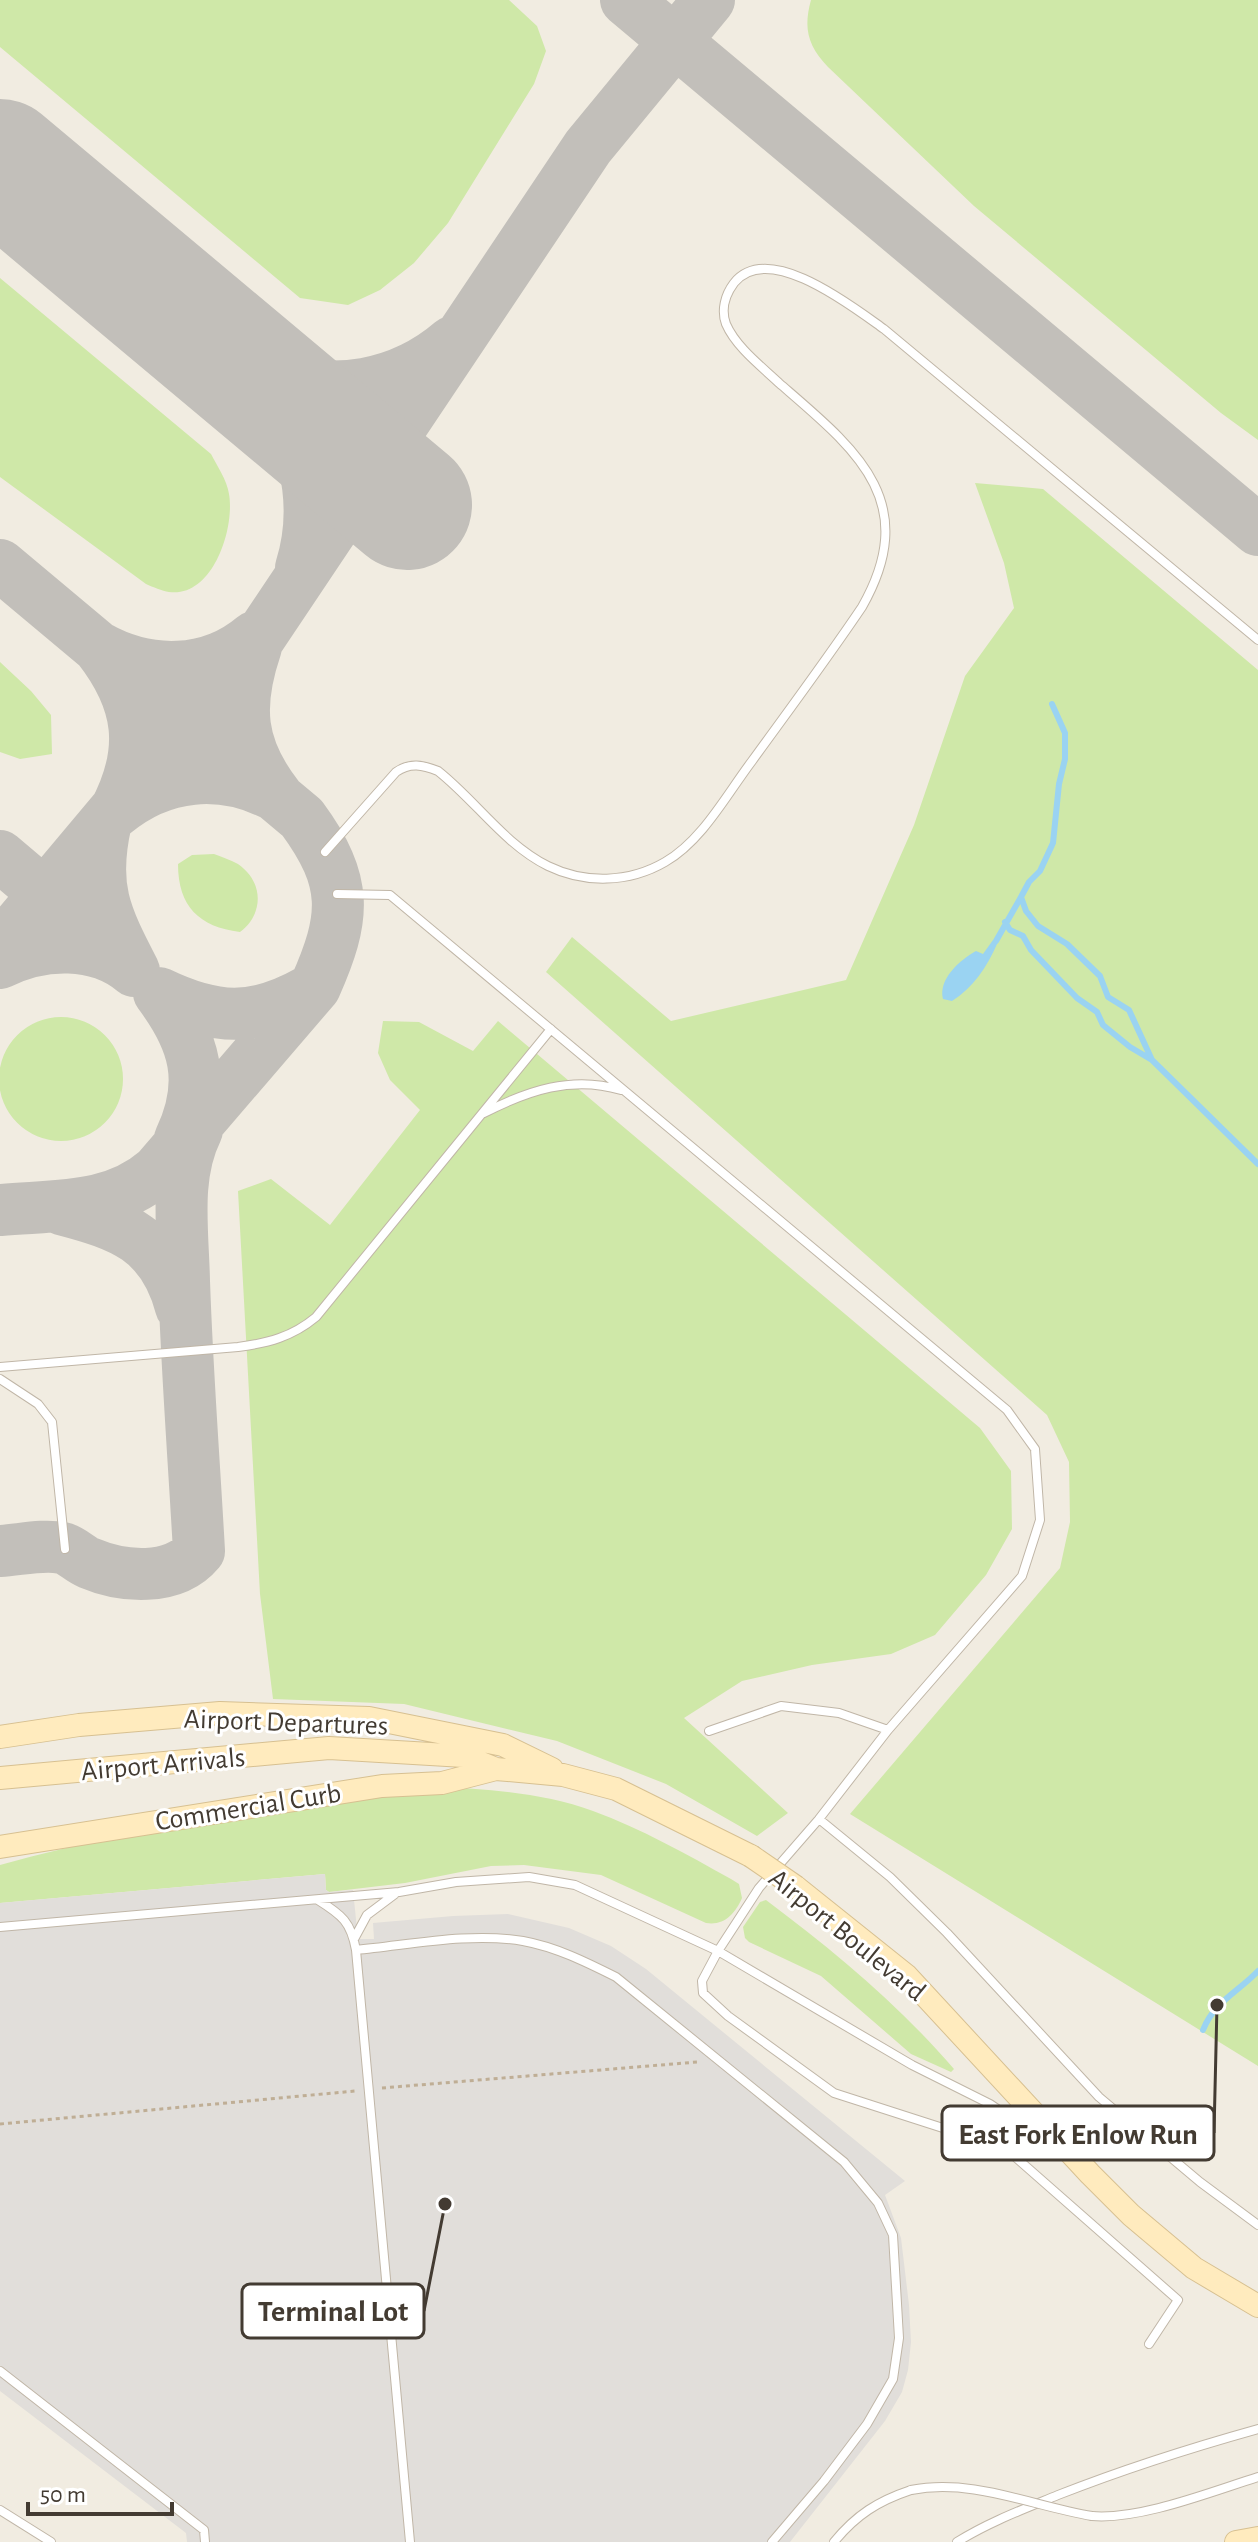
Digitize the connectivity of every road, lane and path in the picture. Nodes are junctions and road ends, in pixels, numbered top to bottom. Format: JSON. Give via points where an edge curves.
{"nodes":[{"id":1,"x":1258,"y":640,"type":"edge"},
{"id":2,"x":325,"y":852,"type":"dead end"},
{"id":3,"x":337,"y":894,"type":"dead end"},
{"id":4,"x":551,"y":1029,"type":"junction"},
{"id":5,"x":626,"y":1092,"type":"junction"},
{"id":6,"x":480,"y":1115,"type":"junction"},
{"id":7,"x":0,"y":1367,"type":"edge"},
{"id":8,"x":0,"y":1379,"type":"edge"},
{"id":9,"x":65,"y":1549,"type":"dead end"},
{"id":10,"x":888,"y":1730,"type":"junction"},
{"id":11,"x":709,"y":1731,"type":"dead end"},
{"id":12,"x":0,"y":1737,"type":"edge"},
{"id":13,"x":496,"y":1769,"type":"junction"},
{"id":14,"x":563,"y":1775,"type":"junction"},
{"id":15,"x":0,"y":1778,"type":"edge"},
{"id":16,"x":819,"y":1819,"type":"junction"},
{"id":17,"x":0,"y":1847,"type":"edge"},
{"id":18,"x":399,"y":1892,"type":"junction"},
{"id":19,"x":317,"y":1899,"type":"junction"},
{"id":20,"x":0,"y":1927,"type":"edge"},
{"id":21,"x":354,"y":1939,"type":"junction"},
{"id":22,"x":356,"y":1950,"type":"junction"},
{"id":23,"x":718,"y":1951,"type":"junction"},
{"id":24,"x":1082,"y":2166,"type":"junction"},
{"id":25,"x":1258,"y":2225,"type":"edge"},
{"id":26,"x":1258,"y":2306,"type":"edge"},
{"id":27,"x":1149,"y":2344,"type":"dead end"},
{"id":28,"x":0,"y":2371,"type":"edge"},
{"id":29,"x":1258,"y":2429,"type":"edge"},
{"id":30,"x":1258,"y":2477,"type":"edge"},
{"id":31,"x":0,"y":2510,"type":"edge"},
{"id":32,"x":1258,"y":2538,"type":"edge"},
{"id":33,"x":51,"y":2542,"type":"edge"},
{"id":34,"x":205,"y":2542,"type":"edge"},
{"id":35,"x":410,"y":2542,"type":"edge"},
{"id":36,"x":772,"y":2542,"type":"edge"},
{"id":37,"x":834,"y":2542,"type":"edge"},
{"id":38,"x":957,"y":2542,"type":"edge"},
{"id":39,"x":1236,"y":2542,"type":"edge"}],
"edges":[{"from":1,"to":2,"type":"lane","via":[[884,329],[818,285],[758,269],[740,277],[729,290],[727,325],[752,358],[861,459],[879,496],[883,550],[876,581],[862,607],[716,809],[686,846],[665,862],[618,879],[583,877],[550,867],[523,850],[438,771],[408,765]]},
{"from":3,"to":4,"type":"lane","via":[[390,895]]},
{"from":4,"to":5,"type":"lane"},
{"from":4,"to":6,"type":"lane"},
{"from":5,"to":6,"type":"lane","via":[[599,1084],[564,1085],[523,1095]]},
{"from":5,"to":10,"type":"lane","via":[[1007,1410],[1035,1449],[1040,1520],[1022,1576]]},
{"from":6,"to":7,"type":"lane","via":[[316,1317],[291,1335],[238,1347]]},
{"from":8,"to":9,"type":"lane","via":[[38,1404],[52,1422]]},
{"from":10,"to":11,"type":"lane","via":[[839,1713],[781,1706]]},
{"from":10,"to":16,"type":"lane"},
{"from":12,"to":14,"type":"street","name":"Airport Departures","via":[[220,1713],[369,1718],[503,1745]]},
{"from":13,"to":14,"type":"street","name":"Airport Arrivals"},
{"from":13,"to":15,"type":"street","name":"Airport Arrivals","via":[[464,1756],[329,1748]]},
{"from":13,"to":17,"type":"street","name":"Commercial Curb","via":[[442,1783],[367,1788]]},
{"from":14,"to":24,"type":"street","name":"Airport Boulevard","bridge":true,"via":[[616,1789],[751,1856],[796,1887],[906,1975]]},
{"from":16,"to":23,"type":"lane","via":[[759,1888]]},
{"from":16,"to":25,"type":"lane","via":[[928,1914],[1099,2097]]},
{"from":18,"to":19,"type":"lane"},
{"from":18,"to":21,"type":"lane","via":[[367,1915]]},
{"from":18,"to":23,"type":"lane","via":[[529,1877],[575,1885]]},
{"from":19,"to":20,"type":"lane"},
{"from":19,"to":21,"type":"lane","via":[[345,1920]]},
{"from":21,"to":22,"type":"lane"},
{"from":22,"to":35,"type":"lane"},
{"from":22,"to":36,"type":"lane","via":[[489,1938],[536,1944],[582,1960],[616,1977],[844,2162],[878,2203],[893,2235],[899,2298],[893,2379],[867,2424]]},
{"from":23,"to":24,"type":"lane","via":[[912,2065],[990,2104]]},
{"from":23,"to":27,"type":"lane","via":[[702,1981],[703,1993],[728,2016],[834,2093],[1005,2148],[1178,2300]]},
{"from":24,"to":26,"type":"street","name":"Airport Boulevard","via":[[1194,2268]]},
{"from":28,"to":34,"type":"lane","via":[[204,2530]]},
{"from":29,"to":38,"type":"lane","via":[[1074,2489],[1009,2514]]},
{"from":30,"to":37,"type":"lane","bridge":true,"via":[[1119,2515],[1092,2516],[972,2489],[911,2490],[869,2507]]},
{"from":31,"to":33,"type":"lane"},
{"from":32,"to":39,"type":"street"}]}
